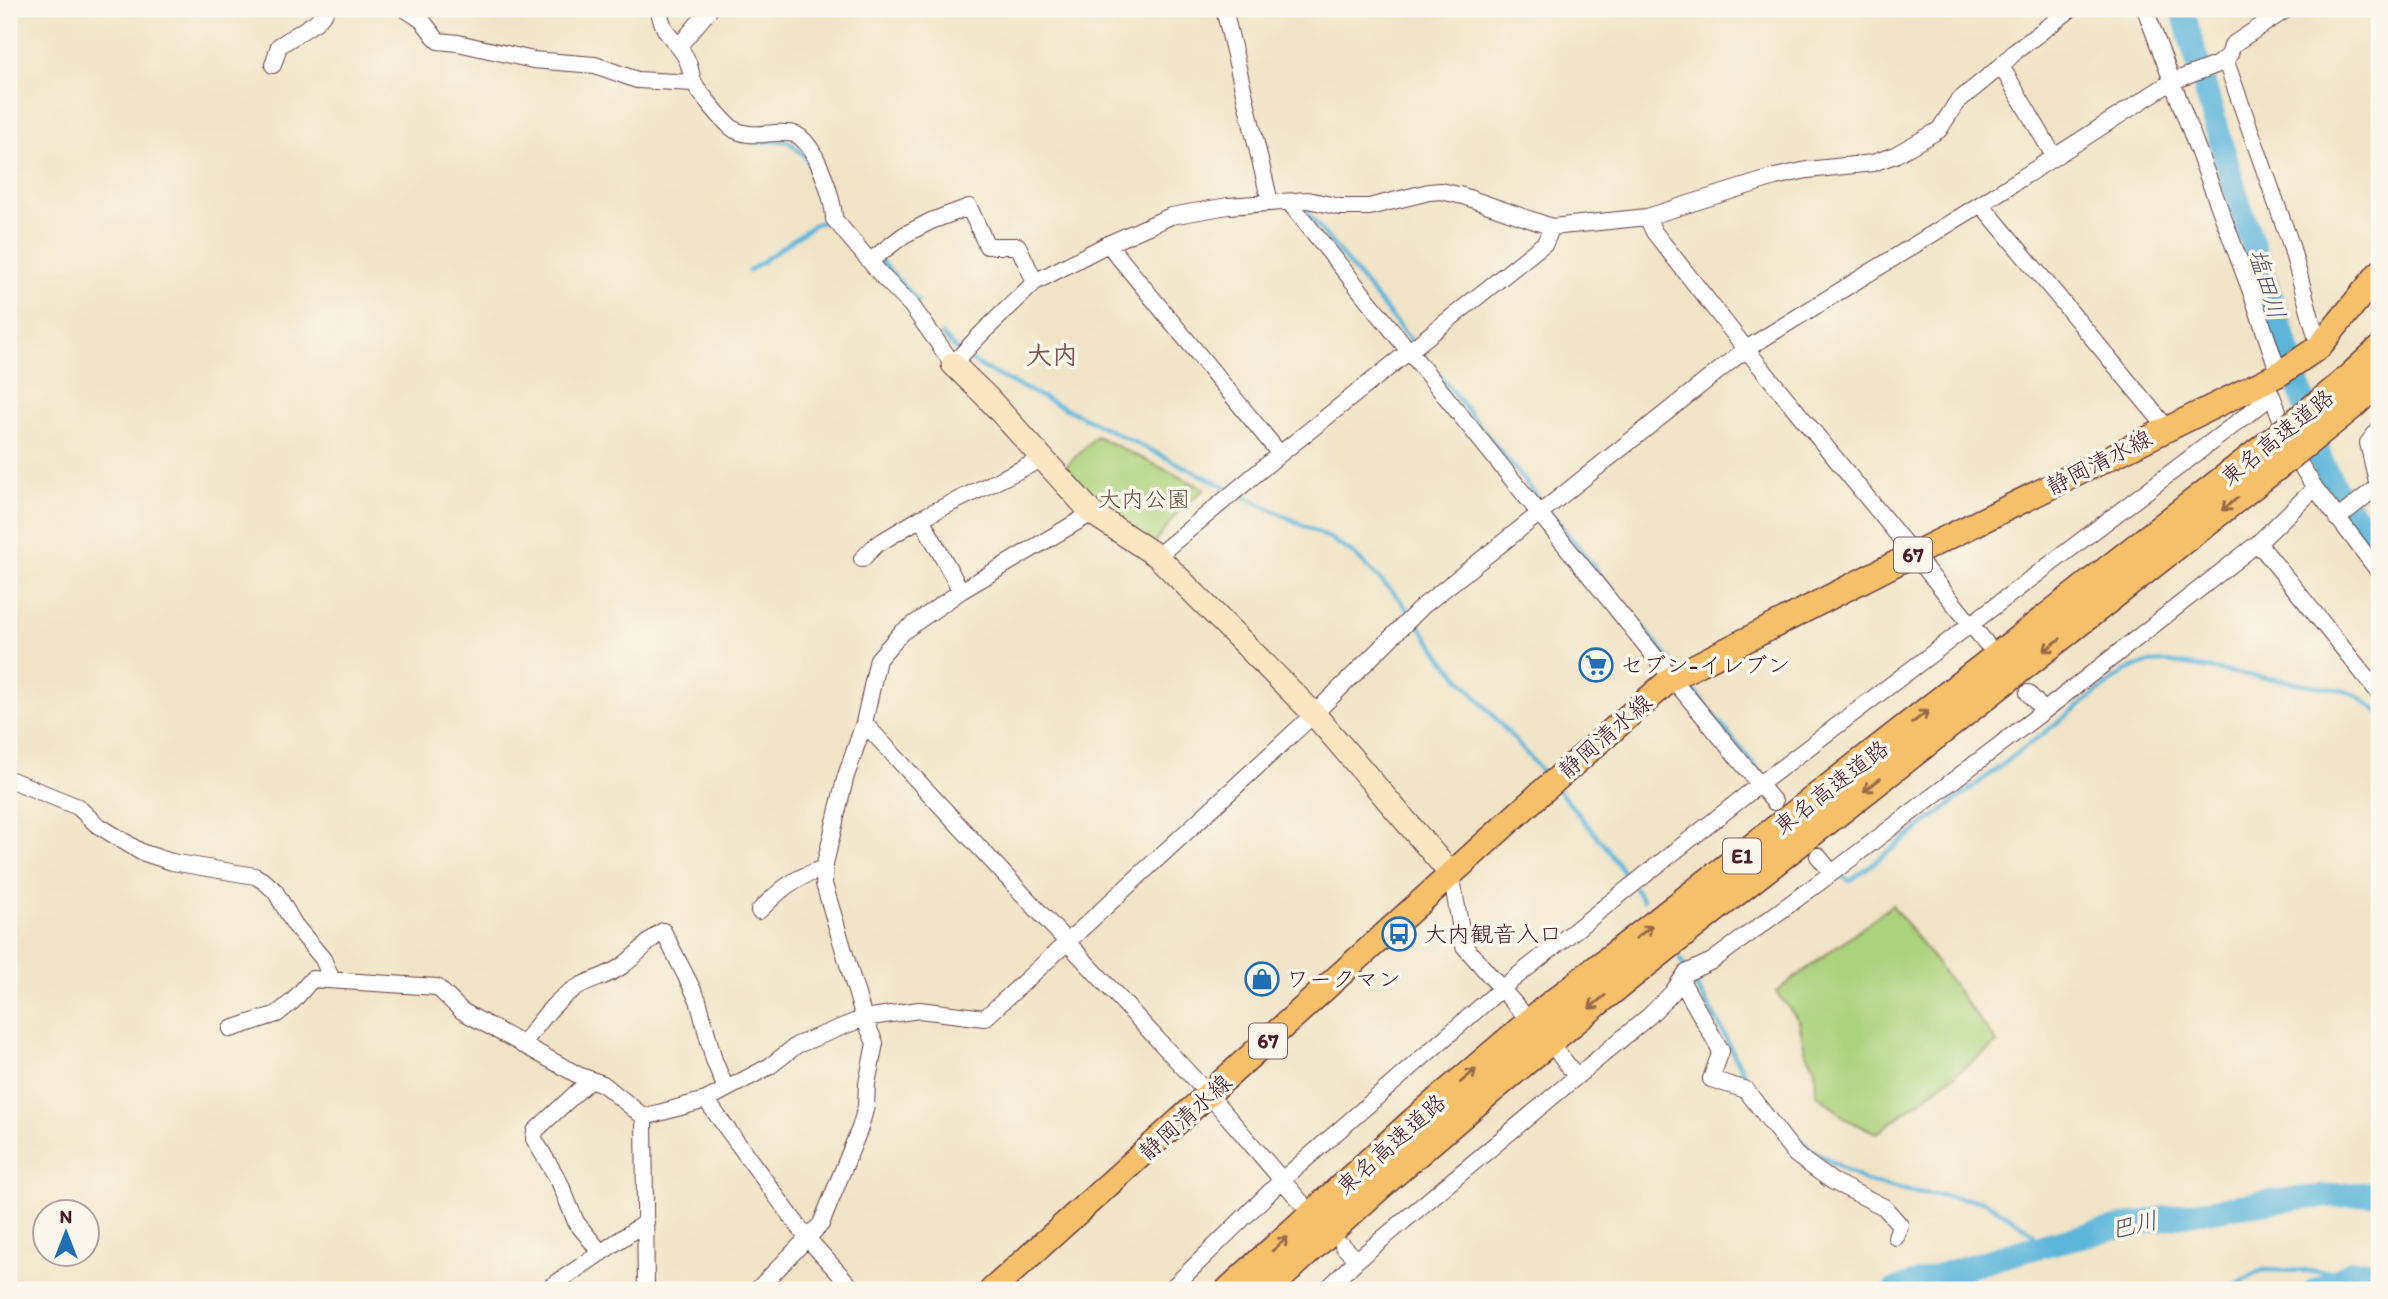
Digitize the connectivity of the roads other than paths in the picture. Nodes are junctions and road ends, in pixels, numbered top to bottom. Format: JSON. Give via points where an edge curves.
{"nodes":[{"id":1,"x":327,"y":9,"type":"edge"},
{"id":2,"x":405,"y":9,"type":"edge"},
{"id":3,"x":658,"y":9,"type":"edge"},
{"id":4,"x":710,"y":9,"type":"edge"},
{"id":5,"x":1224,"y":9,"type":"edge"},
{"id":6,"x":2071,"y":9,"type":"edge"},
{"id":7,"x":2145,"y":9,"type":"edge"},
{"id":8,"x":2287,"y":9,"type":"edge"},
{"id":9,"x":679,"y":46,"type":"junction"},
{"id":10,"x":2221,"y":62,"type":"junction"},
{"id":11,"x":273,"y":65,"type":"dead end"},
{"id":12,"x":2001,"y":66,"type":"junction"},
{"id":13,"x":2172,"y":81,"type":"junction"},
{"id":14,"x":694,"y":83,"type":"junction"},
{"id":15,"x":2054,"y":156,"type":"junction"},
{"id":16,"x":1270,"y":202,"type":"junction"},
{"id":17,"x":1289,"y":202,"type":"junction"},
{"id":18,"x":1981,"y":204,"type":"junction"},
{"id":19,"x":1647,"y":217,"type":"junction"},
{"id":20,"x":1552,"y":228,"type":"junction"},
{"id":21,"x":1108,"y":244,"type":"junction"},
{"id":22,"x":870,"y":261,"type":"junction"},
{"id":23,"x":2379,"y":274,"type":"edge"},
{"id":24,"x":1035,"y":282,"type":"junction"},
{"id":25,"x":2319,"y":347,"type":"junction"},
{"id":26,"x":1746,"y":349,"type":"junction"},
{"id":27,"x":1408,"y":351,"type":"junction"},
{"id":28,"x":2379,"y":351,"type":"edge"},
{"id":29,"x":954,"y":364,"type":"junction"},
{"id":30,"x":2379,"y":380,"type":"edge"},
{"id":31,"x":2271,"y":384,"type":"junction"},
{"id":32,"x":2345,"y":397,"type":"junction"},
{"id":33,"x":2167,"y":428,"type":"junction"},
{"id":34,"x":2379,"y":429,"type":"edge"},
{"id":35,"x":2278,"y":452,"type":"junction"},
{"id":36,"x":1280,"y":454,"type":"junction"},
{"id":37,"x":1042,"y":459,"type":"junction"},
{"id":38,"x":2378,"y":486,"type":"edge"},
{"id":39,"x":2315,"y":488,"type":"junction"},
{"id":40,"x":1092,"y":513,"type":"junction"},
{"id":41,"x":1540,"y":514,"type":"junction"},
{"id":42,"x":921,"y":519,"type":"junction"},
{"id":43,"x":2337,"y":519,"type":"junction"},
{"id":44,"x":2258,"y":543,"type":"junction"},
{"id":45,"x":1914,"y":554,"type":"junction"},
{"id":46,"x":1157,"y":556,"type":"junction"},
{"id":47,"x":862,"y":559,"type":"dead end"},
{"id":48,"x":2379,"y":572,"type":"edge"},
{"id":49,"x":961,"y":592,"type":"junction"},
{"id":50,"x":1971,"y":624,"type":"junction"},
{"id":51,"x":1986,"y":643,"type":"dead end"},
{"id":52,"x":1672,"y":678,"type":"junction"},
{"id":53,"x":2028,"y":693,"type":"dead end"},
{"id":54,"x":2379,"y":694,"type":"edge"},
{"id":55,"x":2044,"y":711,"type":"junction"},
{"id":56,"x":1314,"y":713,"type":"junction"},
{"id":57,"x":864,"y":723,"type":"junction"},
{"id":58,"x":9,"y":779,"type":"edge"},
{"id":59,"x":1760,"y":783,"type":"junction"},
{"id":60,"x":1774,"y":802,"type":"dead end"},
{"id":61,"x":1818,"y":856,"type":"dead end"},
{"id":62,"x":825,"y":867,"type":"junction"},
{"id":63,"x":1832,"y":873,"type":"junction"},
{"id":64,"x":1451,"y":874,"type":"junction"},
{"id":65,"x":759,"y":911,"type":"dead end"},
{"id":66,"x":1067,"y":944,"type":"junction"},
{"id":67,"x":1689,"y":974,"type":"junction"},
{"id":68,"x":332,"y":980,"type":"junction"},
{"id":69,"x":1502,"y":988,"type":"junction"},
{"id":70,"x":1520,"y":1010,"type":"dead end"},
{"id":71,"x":864,"y":1018,"type":"junction"},
{"id":72,"x":231,"y":1029,"type":"dead end"},
{"id":73,"x":522,"y":1045,"type":"junction"},
{"id":74,"x":1559,"y":1054,"type":"dead end"},
{"id":75,"x":1576,"y":1076,"type":"junction"},
{"id":76,"x":590,"y":1080,"type":"junction"},
{"id":77,"x":726,"y":1089,"type":"junction"},
{"id":78,"x":1209,"y":1095,"type":"junction"},
{"id":79,"x":706,"y":1100,"type":"junction"},
{"id":80,"x":644,"y":1117,"type":"junction"},
{"id":81,"x":1282,"y":1180,"type":"junction"},
{"id":82,"x":1301,"y":1202,"type":"dead end"},
{"id":83,"x":646,"y":1222,"type":"junction"},
{"id":84,"x":1896,"y":1237,"type":"dead end"},
{"id":85,"x":807,"y":1238,"type":"junction"},
{"id":86,"x":1343,"y":1246,"type":"dead end"},
{"id":87,"x":601,"y":1253,"type":"junction"},
{"id":88,"x":1357,"y":1260,"type":"junction"},
{"id":89,"x":546,"y":1290,"type":"edge"},
{"id":90,"x":646,"y":1290,"type":"edge"},
{"id":91,"x":757,"y":1290,"type":"edge"},
{"id":92,"x":855,"y":1290,"type":"edge"},
{"id":93,"x":992,"y":1290,"type":"edge"},
{"id":94,"x":1170,"y":1290,"type":"edge"},
{"id":95,"x":1230,"y":1290,"type":"edge"},
{"id":96,"x":1266,"y":1290,"type":"edge"},
{"id":97,"x":1326,"y":1290,"type":"edge"}],
"edges":[{"from":1,"to":11,"type":"street","via":[[279,47]]},
{"from":2,"to":14,"type":"street","via":[[422,20],[438,41],[533,60],[595,65],[637,80]]},
{"from":3,"to":9,"type":"street","via":[[665,29]]},
{"from":4,"to":9,"type":"street"},
{"from":5,"to":16,"type":"street"},
{"from":6,"to":12,"type":"street"},
{"from":7,"to":13,"type":"street"},
{"from":8,"to":10,"type":"street","via":[[2232,45]]},
{"from":9,"to":14,"type":"street"},
{"from":10,"to":13,"type":"street"},
{"from":10,"to":25,"type":"street","via":[[2290,242]]},
{"from":12,"to":15,"type":"street"},
{"from":12,"to":19,"type":"street","via":[[1957,102],[1939,131],[1895,155],[1873,163],[1775,177]]},
{"from":13,"to":15,"type":"street"},
{"from":13,"to":31,"type":"street","via":[[2253,298]]},
{"from":14,"to":22,"type":"street","via":[[735,130],[797,135],[807,145],[834,205],[834,219]]},
{"from":15,"to":18,"type":"street"},
{"from":16,"to":17,"type":"street"},
{"from":16,"to":21,"type":"street","via":[[1171,216]]},
{"from":17,"to":20,"type":"street","via":[[1369,207],[1441,191]]},
{"from":17,"to":27,"type":"street"},
{"from":18,"to":26,"type":"street"},
{"from":18,"to":33,"type":"street"},
{"from":19,"to":20,"type":"street"},
{"from":19,"to":26,"type":"street"},
{"from":20,"to":27,"type":"street","via":[[1545,243]]},
{"from":21,"to":24,"type":"street"},
{"from":21,"to":36,"type":"street"},
{"from":22,"to":24,"type":"street","via":[[904,235],[969,207],[987,246],[1018,246]]},
{"from":22,"to":29,"type":"street","via":[[911,305]]},
{"from":23,"to":25,"type":"main road","name":"静岡清水線","number":"67"},
{"from":24,"to":29,"type":"street"},
{"from":25,"to":31,"type":"main road","name":"静岡清水線","number":"67"},
{"from":26,"to":41,"type":"street"},
{"from":26,"to":45,"type":"street"},
{"from":27,"to":36,"type":"street"},
{"from":27,"to":41,"type":"street"},
{"from":28,"to":32,"type":"highway","name":"東名高速道路","number":"E1"},
{"from":29,"to":37,"type":"street"},
{"from":30,"to":32,"type":"highway","name":"東名高速道路","number":"E1"},
{"from":31,"to":33,"type":"main road","name":"静岡清水線","number":"67"},
{"from":31,"to":39,"type":"street","via":[[2297,459]]},
{"from":31,"to":50,"type":"street"},
{"from":32,"to":35,"type":"highway","name":"東名高速道路","number":"E1","bridge":true},
{"from":33,"to":45,"type":"main road","name":"静岡清水線","number":"67"},
{"from":34,"to":38,"type":"street","via":[[2368,443]]},
{"from":95,"to":35,"type":"highway","name":"東名高速道路","number":"E1","one_way":true,"via":[[1544,1011]]},
{"from":35,"to":96,"type":"highway","name":"東名高速道路","number":"E1","one_way":true,"via":[[2085,620],[1561,1031],[1430,1141]]},
{"from":36,"to":46,"type":"street"},
{"from":37,"to":40,"type":"street"},
{"from":37,"to":42,"type":"street"},
{"from":38,"to":43,"type":"street"},
{"from":39,"to":43,"type":"street"},
{"from":39,"to":44,"type":"street"},
{"from":40,"to":46,"type":"street"},
{"from":40,"to":49,"type":"street"},
{"from":41,"to":52,"type":"street"},
{"from":41,"to":56,"type":"street","via":[[1423,606]]},
{"from":42,"to":47,"type":"street","via":[[876,545]]},
{"from":42,"to":49,"type":"street"},
{"from":43,"to":48,"type":"street"},
{"from":44,"to":54,"type":"street"},
{"from":44,"to":55,"type":"street"},
{"from":45,"to":50,"type":"street"},
{"from":45,"to":52,"type":"main road","name":"静岡清水線","number":"67"},
{"from":46,"to":56,"type":"street"},
{"from":49,"to":57,"type":"street","via":[[901,633],[877,659]]},
{"from":50,"to":51,"type":"street"},
{"from":50,"to":59,"type":"street"},
{"from":52,"to":59,"type":"street"},
{"from":52,"to":64,"type":"main road","name":"静岡清水線","number":"67"},
{"from":53,"to":55,"type":"street"},
{"from":55,"to":63,"type":"street"},
{"from":56,"to":64,"type":"street"},
{"from":56,"to":66,"type":"street"},
{"from":57,"to":62,"type":"street","via":[[845,779]]},
{"from":57,"to":66,"type":"street"},
{"from":58,"to":68,"type":"street","via":[[78,807],[141,852],[265,882],[323,959]]},
{"from":59,"to":60,"type":"street"},
{"from":59,"to":69,"type":"street"},
{"from":61,"to":63,"type":"street"},
{"from":62,"to":65,"type":"street","via":[[783,887]]},
{"from":62,"to":71,"type":"street","via":[[827,900]]},
{"from":63,"to":67,"type":"street"},
{"from":64,"to":69,"type":"street","via":[[1464,946]]},
{"from":64,"to":78,"type":"main road","name":"静岡清水線","number":"67"},
{"from":66,"to":71,"type":"street","via":[[985,1018],[919,1010]]},
{"from":66,"to":78,"type":"street"},
{"from":67,"to":75,"type":"street","via":[[1649,1016]]},
{"from":67,"to":84,"type":"street","via":[[1721,1051],[1711,1079],[1746,1090],[1796,1154],[1832,1181],[1884,1207],[1900,1225]]},
{"from":68,"to":72,"type":"street","via":[[312,979],[277,1014]]},
{"from":68,"to":73,"type":"street","via":[[438,986],[462,1011]]},
{"from":69,"to":70,"type":"street"},
{"from":69,"to":81,"type":"street"},
{"from":71,"to":77,"type":"street","via":[[797,1045],[770,1066]]},
{"from":71,"to":85,"type":"street","via":[[875,1043],[866,1106],[821,1224]]},
{"from":73,"to":76,"type":"street"},
{"from":73,"to":77,"type":"street","via":[[559,1000],[576,987],[620,968],[663,931],[698,1000]]},
{"from":74,"to":75,"type":"street"},
{"from":75,"to":88,"type":"street"},
{"from":76,"to":80,"type":"street","via":[[603,1084]]},
{"from":76,"to":87,"type":"street","via":[[535,1131],[534,1139],[576,1222]]},
{"from":77,"to":79,"type":"street"},
{"from":78,"to":81,"type":"street"},
{"from":78,"to":93,"type":"main road","name":"静岡清水線","number":"67"},
{"from":79,"to":80,"type":"street"},
{"from":79,"to":85,"type":"street"},
{"from":80,"to":83,"type":"street"},
{"from":81,"to":82,"type":"street"},
{"from":81,"to":94,"type":"street"},
{"from":83,"to":87,"type":"street"},
{"from":83,"to":90,"type":"street"},
{"from":85,"to":91,"type":"street"},
{"from":85,"to":92,"type":"street"},
{"from":86,"to":88,"type":"street"},
{"from":87,"to":89,"type":"street"},
{"from":88,"to":97,"type":"street"}]}
